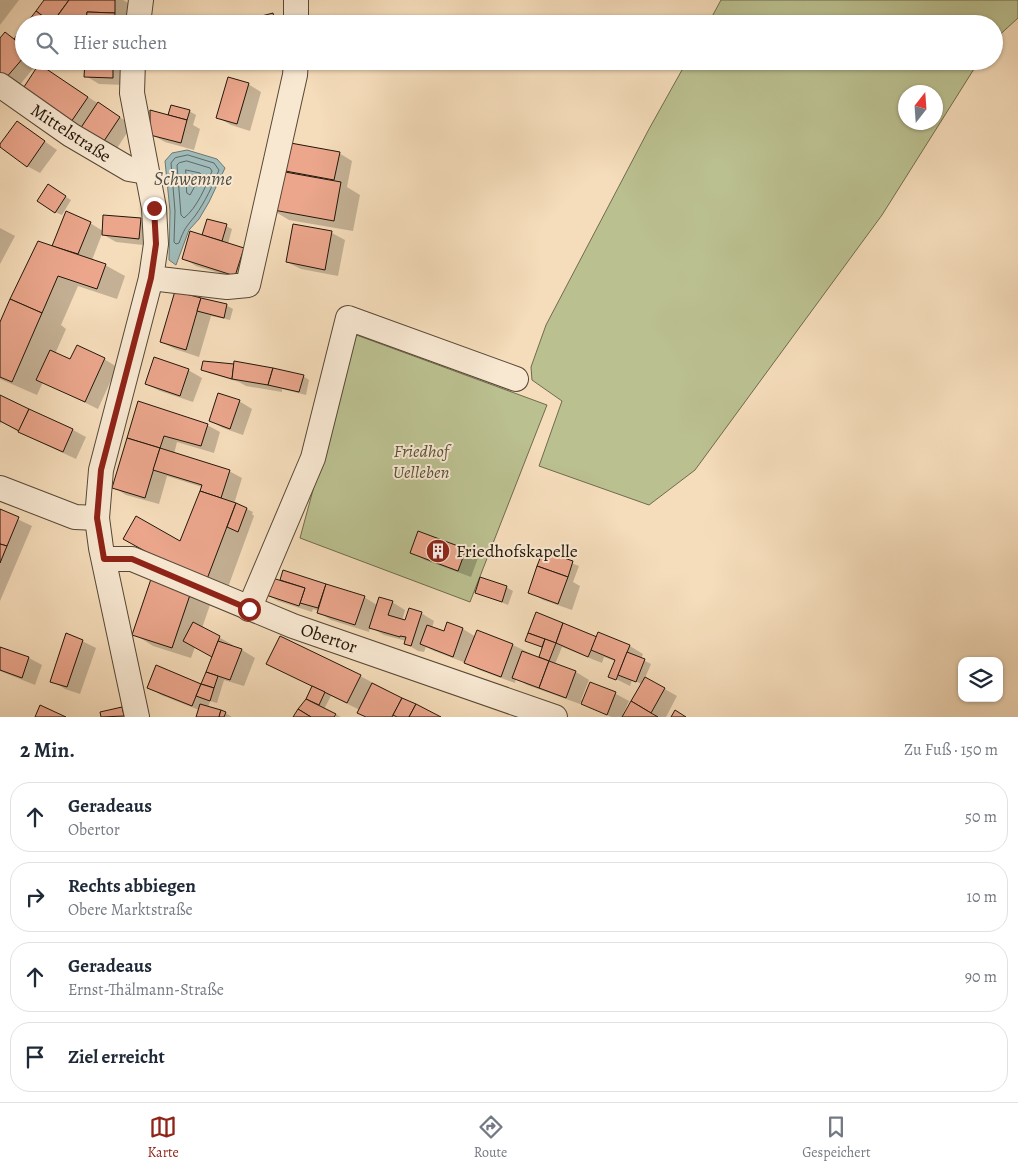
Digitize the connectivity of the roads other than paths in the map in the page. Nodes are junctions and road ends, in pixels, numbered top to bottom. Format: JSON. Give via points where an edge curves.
{"nodes":[{"id":1,"x":141,"y":0,"type":"edge"},
{"id":2,"x":296,"y":0,"type":"edge"},
{"id":3,"x":139,"y":15,"type":"edge"},
{"id":4,"x":296,"y":15,"type":"edge"},
{"id":5,"x":133,"y":70,"type":"edge"},
{"id":6,"x":296,"y":70,"type":"edge"},
{"id":7,"x":0,"y":85,"type":"edge"},
{"id":8,"x":146,"y":172,"type":"junction"},
{"id":9,"x":151,"y":278,"type":"junction"},
{"id":10,"x":516,"y":379,"type":"dead end"},
{"id":11,"x":0,"y":488,"type":"edge"},
{"id":12,"x":97,"y":518,"type":"junction"},
{"id":13,"x":104,"y":559,"type":"junction"},
{"id":14,"x":249,"y":609,"type":"junction"},
{"id":15,"x":137,"y":717,"type":"edge"},
{"id":16,"x":555,"y":717,"type":"edge"}],
"edges":[{"from":1,"to":3,"type":"street"},
{"from":2,"to":4,"type":"street"},
{"from":5,"to":8,"type":"street","via":[[132,93]]},
{"from":6,"to":9,"type":"street","via":[[248,285],[227,287]]},
{"from":7,"to":8,"type":"street","name":"Mittelstraße","via":[[71,135],[129,169]]},
{"from":8,"to":9,"type":"street","via":[[154,208],[156,244]]},
{"from":9,"to":12,"type":"street","via":[[101,470]]},
{"from":10,"to":14,"type":"street","via":[[348,318],[312,458]]},
{"from":11,"to":12,"type":"street","via":[[75,517]]},
{"from":12,"to":13,"type":"street"},
{"from":13,"to":14,"type":"street","name":"Obertor","via":[[132,559]]},
{"from":13,"to":15,"type":"street"},
{"from":14,"to":16,"type":"street","name":"Obertor"}]}
